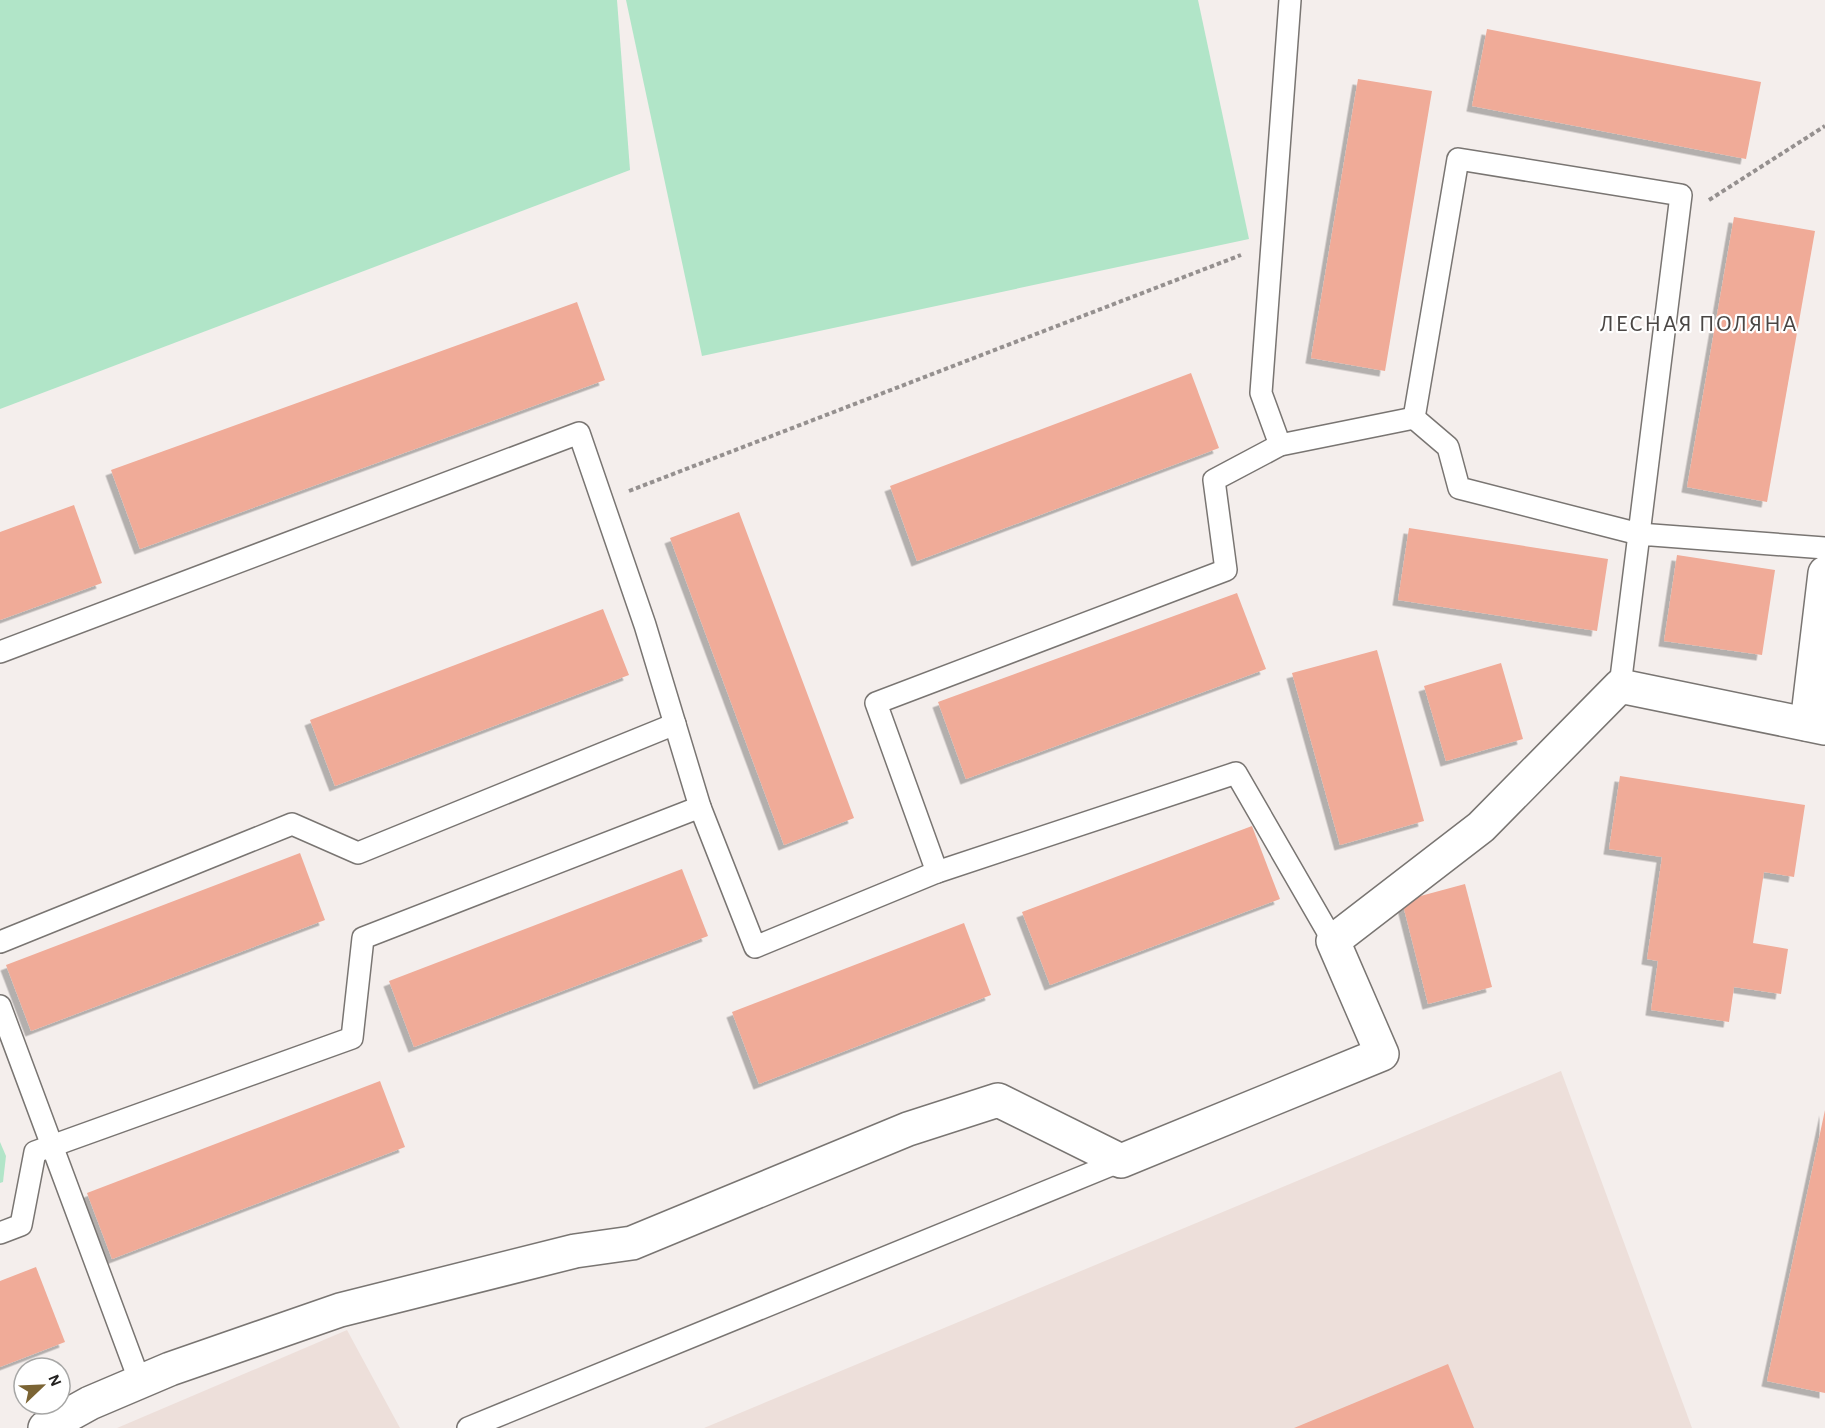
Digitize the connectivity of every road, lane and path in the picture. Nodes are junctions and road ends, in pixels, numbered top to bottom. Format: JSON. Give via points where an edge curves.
{"nodes":[{"id":1,"x":1290,"y":0,"type":"edge"},
{"id":2,"x":1825,"y":126,"type":"edge"},
{"id":3,"x":1678,"y":220,"type":"junction"},
{"id":4,"x":1272,"y":243,"type":"junction"},
{"id":5,"x":1414,"y":418,"type":"junction"},
{"id":6,"x":1280,"y":445,"type":"junction"},
{"id":7,"x":603,"y":501,"type":"junction"},
{"id":8,"x":1639,"y":534,"type":"junction"},
{"id":9,"x":1825,"y":548,"type":"edge"},
{"id":10,"x":1825,"y":573,"type":"edge"},
{"id":11,"x":0,"y":652,"type":"edge"},
{"id":12,"x":1620,"y":686,"type":"junction"},
{"id":13,"x":675,"y":724,"type":"junction"},
{"id":14,"x":1816,"y":726,"type":"edge"},
{"id":15,"x":700,"y":807,"type":"junction"},
{"id":16,"x":937,"y":872,"type":"junction"},
{"id":17,"x":1333,"y":941,"type":"junction"},
{"id":18,"x":0,"y":942,"type":"edge"},
{"id":19,"x":0,"y":1006,"type":"edge"},
{"id":20,"x":52,"y":1146,"type":"junction"},
{"id":21,"x":1121,"y":1161,"type":"junction"},
{"id":22,"x":0,"y":1233,"type":"edge"},
{"id":23,"x":140,"y":1382,"type":"junction"},
{"id":24,"x":45,"y":1428,"type":"edge"},
{"id":25,"x":468,"y":1428,"type":"edge"}],
"edges":[{"from":1,"to":4,"type":"lane"},
{"from":2,"to":3,"type":"path"},
{"from":3,"to":5,"type":"lane","via":[[1681,195],[1458,159]]},
{"from":3,"to":8,"type":"lane"},
{"from":4,"to":6,"type":"lane","via":[[1261,393]]},
{"from":4,"to":7,"type":"path"},
{"from":5,"to":6,"type":"lane"},
{"from":5,"to":8,"type":"lane","via":[[1448,447],[1459,488]]},
{"from":6,"to":16,"type":"lane","via":[[1214,480],[1226,570],[876,704]]},
{"from":7,"to":11,"type":"lane","via":[[579,433]]},
{"from":7,"to":13,"type":"lane"},
{"from":8,"to":9,"type":"lane"},
{"from":8,"to":12,"type":"lane"},
{"from":10,"to":14,"type":"street"},
{"from":12,"to":14,"type":"street"},
{"from":12,"to":17,"type":"street","via":[[1481,827]]},
{"from":13,"to":15,"type":"lane"},
{"from":13,"to":18,"type":"lane","via":[[358,853],[292,824]]},
{"from":15,"to":16,"type":"lane","via":[[755,946]]},
{"from":15,"to":20,"type":"lane","via":[[363,938],[352,1038]]},
{"from":16,"to":17,"type":"lane","via":[[1236,773]]},
{"from":17,"to":21,"type":"street","via":[[1382,1054]]},
{"from":19,"to":20,"type":"lane"},
{"from":20,"to":22,"type":"lane","via":[[35,1152],[21,1225]]},
{"from":20,"to":23,"type":"lane"},
{"from":21,"to":23,"type":"street","via":[[998,1100],[908,1129],[632,1243],[552,1257],[340,1310]]},
{"from":21,"to":25,"type":"lane"},
{"from":23,"to":24,"type":"street"}]}
